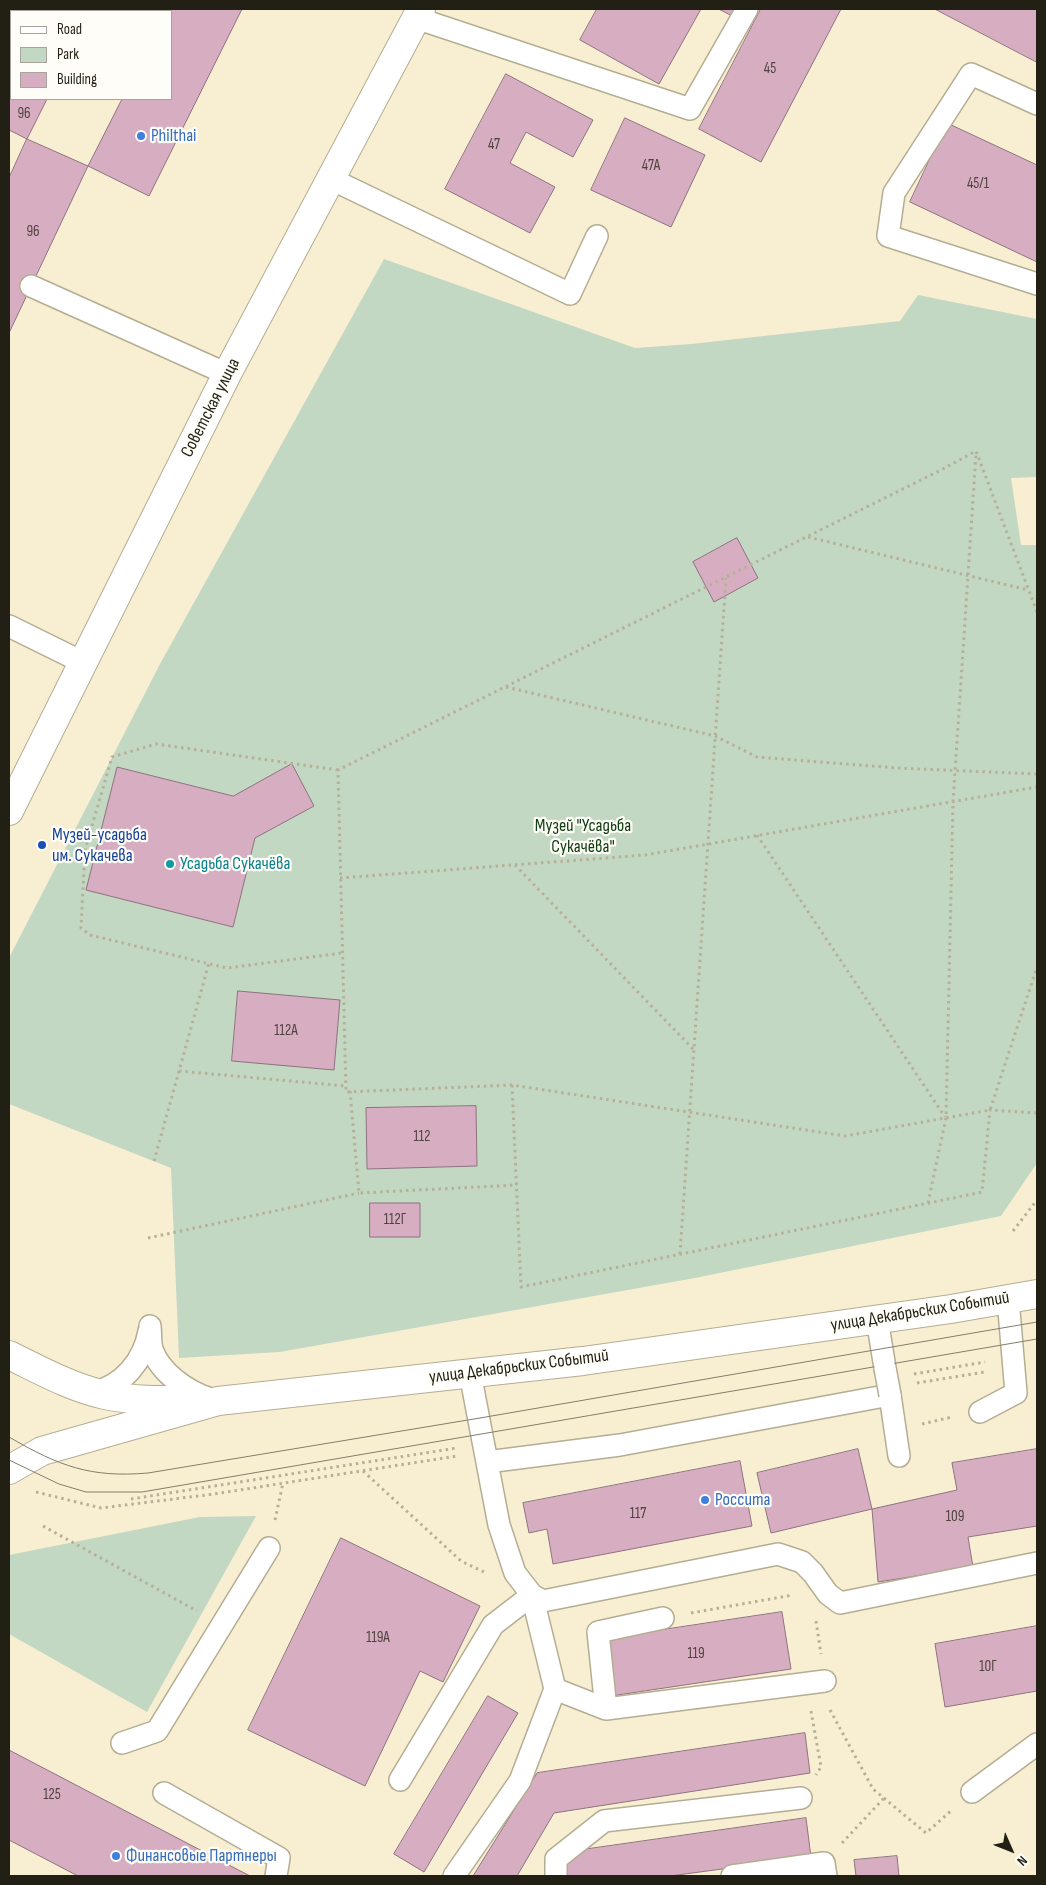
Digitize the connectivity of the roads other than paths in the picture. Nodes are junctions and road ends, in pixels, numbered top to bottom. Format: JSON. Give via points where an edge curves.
{"nodes":[{"id":1,"x":747,"y":9,"type":"edge"},
{"id":2,"x":418,"y":13,"type":"edge"},
{"id":3,"x":1037,"y":104,"type":"edge"},
{"id":4,"x":331,"y":179,"type":"junction"},
{"id":5,"x":597,"y":236,"type":"dead end"},
{"id":6,"x":1037,"y":284,"type":"edge"},
{"id":7,"x":31,"y":286,"type":"dead end"},
{"id":8,"x":227,"y":374,"type":"junction"},
{"id":9,"x":9,"y":626,"type":"edge"},
{"id":10,"x":84,"y":663,"type":"junction"},
{"id":11,"x":9,"y":811,"type":"edge"},
{"id":12,"x":1037,"y":1294,"type":"edge"},
{"id":13,"x":1008,"y":1299,"type":"junction"},
{"id":14,"x":877,"y":1319,"type":"junction"},
{"id":15,"x":9,"y":1355,"type":"edge"},
{"id":16,"x":470,"y":1373,"type":"junction"},
{"id":17,"x":94,"y":1392,"type":"junction"},
{"id":18,"x":890,"y":1395,"type":"junction"},
{"id":19,"x":218,"y":1401,"type":"junction"},
{"id":20,"x":980,"y":1412,"type":"road end"},
{"id":21,"x":900,"y":1456,"type":"dead end"},
{"id":22,"x":487,"y":1462,"type":"junction"},
{"id":23,"x":9,"y":1470,"type":"edge"},
{"id":24,"x":269,"y":1548,"type":"road end"},
{"id":25,"x":1037,"y":1563,"type":"edge"},
{"id":26,"x":530,"y":1594,"type":"junction"},
{"id":27,"x":663,"y":1618,"type":"road end"},
{"id":28,"x":825,"y":1681,"type":"road end"},
{"id":29,"x":555,"y":1689,"type":"junction"},
{"id":30,"x":606,"y":1709,"type":"junction"},
{"id":31,"x":122,"y":1743,"type":"dead end"},
{"id":32,"x":1037,"y":1744,"type":"edge"},
{"id":33,"x":400,"y":1780,"type":"dead end"},
{"id":34,"x":972,"y":1792,"type":"road end"},
{"id":35,"x":164,"y":1793,"type":"dead end"},
{"id":36,"x":801,"y":1798,"type":"dead end"},
{"id":37,"x":825,"y":1870,"type":"edge"},
{"id":38,"x":276,"y":1876,"type":"edge"},
{"id":39,"x":454,"y":1876,"type":"edge"},
{"id":40,"x":556,"y":1876,"type":"edge"},
{"id":41,"x":732,"y":1876,"type":"edge"}],
"edges":[{"from":1,"to":2,"type":"lane","via":[[690,109]]},
{"from":2,"to":4,"type":"main road","name":"Советская улица"},
{"from":3,"to":6,"type":"lane","via":[[971,74],[894,193],[888,236]]},
{"from":4,"to":5,"type":"lane","via":[[570,294]]},
{"from":4,"to":8,"type":"main road","name":"Советская улица"},
{"from":7,"to":8,"type":"lane"},
{"from":8,"to":10,"type":"main road","name":"Советская улица"},
{"from":9,"to":10,"type":"lane"},
{"from":10,"to":11,"type":"main road","name":"Советская улица"},
{"from":12,"to":13,"type":"main road","name":"улица Декабрьских Событий"},
{"from":13,"to":14,"type":"main road","name":"улица Декабрьских Событий"},
{"from":13,"to":20,"type":"lane","via":[[1016,1393]]},
{"from":14,"to":16,"type":"main road","name":"улица Декабрьских Событий","via":[[583,1361]]},
{"from":14,"to":18,"type":"lane","bridge":true},
{"from":15,"to":17,"type":"main road","via":[[57,1379]]},
{"from":16,"to":19,"type":"main road","name":"улица Декабрьских Событий"},
{"from":16,"to":22,"type":"lane"},
{"from":17,"to":19,"type":"main road","via":[[123,1398]]},
{"from":17,"to":19,"type":"lane","via":[[117,1384],[132,1368],[144,1348],[150,1326],[153,1351],[164,1369],[190,1390]]},
{"from":18,"to":21,"type":"lane"},
{"from":18,"to":22,"type":"lane","via":[[620,1445]]},
{"from":19,"to":23,"type":"main road","name":"улица Декабрьских Событий","via":[[42,1451]]},
{"from":22,"to":26,"type":"lane","via":[[499,1525],[515,1573]]},
{"from":24,"to":31,"type":"lane","via":[[156,1731]]},
{"from":25,"to":26,"type":"lane","via":[[840,1603],[828,1594],[802,1562],[778,1554],[543,1602]]},
{"from":26,"to":29,"type":"lane"},
{"from":26,"to":33,"type":"lane","via":[[494,1625]]},
{"from":27,"to":30,"type":"lane","via":[[598,1632]]},
{"from":28,"to":30,"type":"lane"},
{"from":29,"to":30,"type":"lane"},
{"from":29,"to":39,"type":"lane","via":[[520,1781]]},
{"from":32,"to":34,"type":"lane"},
{"from":35,"to":38,"type":"lane","via":[[279,1858]]},
{"from":36,"to":40,"type":"lane","via":[[604,1821],[556,1860]]},
{"from":37,"to":41,"type":"lane"}]}
